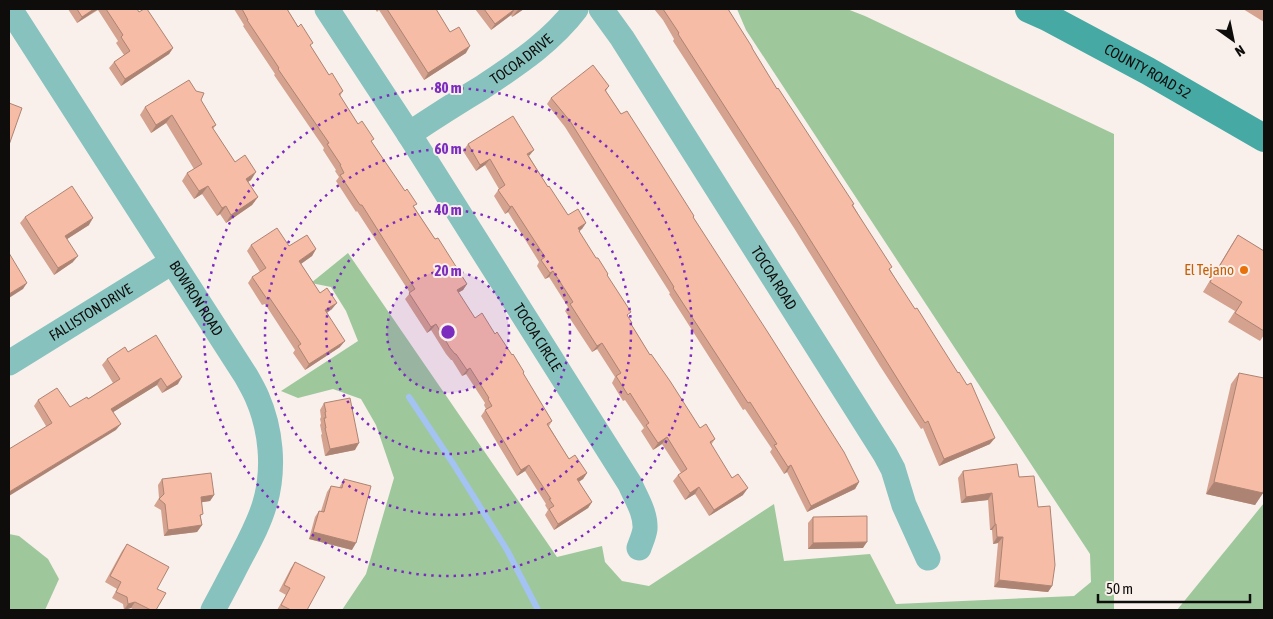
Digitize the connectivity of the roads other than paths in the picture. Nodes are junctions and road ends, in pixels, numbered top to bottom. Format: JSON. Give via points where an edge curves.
{"nodes":[{"id":1,"x":328,"y":9,"type":"edge"},
{"id":2,"x":576,"y":9,"type":"edge"},
{"id":3,"x":601,"y":9,"type":"edge"},
{"id":4,"x":1029,"y":9,"type":"edge"},
{"id":5,"x":10,"y":11,"type":"edge"},
{"id":6,"x":408,"y":134,"type":"junction"},
{"id":7,"x":1264,"y":138,"type":"edge"},
{"id":8,"x":172,"y":262,"type":"junction"},
{"id":9,"x":9,"y":363,"type":"edge"},
{"id":10,"x":639,"y":548,"type":"dead end"},
{"id":11,"x":928,"y":558,"type":"dead end"},
{"id":12,"x":213,"y":610,"type":"edge"}],
"edges":[{"from":1,"to":6,"type":"street"},
{"from":2,"to":6,"type":"street","name":"TOCOA DRIVE","via":[[545,43],[524,60]]},
{"from":3,"to":11,"type":"street","name":"TOCOA ROAD","via":[[886,454]]},
{"from":4,"to":7,"type":"main road","name":"COUNTY ROAD 52","via":[[1148,71]]},
{"from":5,"to":8,"type":"street","name":"BOWRON ROAD"},
{"from":6,"to":10,"type":"street","name":"TOCOA CIRCLE","via":[[630,484],[640,506],[645,529]]},
{"from":8,"to":9,"type":"street","name":"FALLISTON DRIVE"},
{"from":8,"to":12,"type":"street","name":"BOWRON ROAD","via":[[250,383],[265,417],[269,439],[270,481],[266,502],[259,522]]}]}
